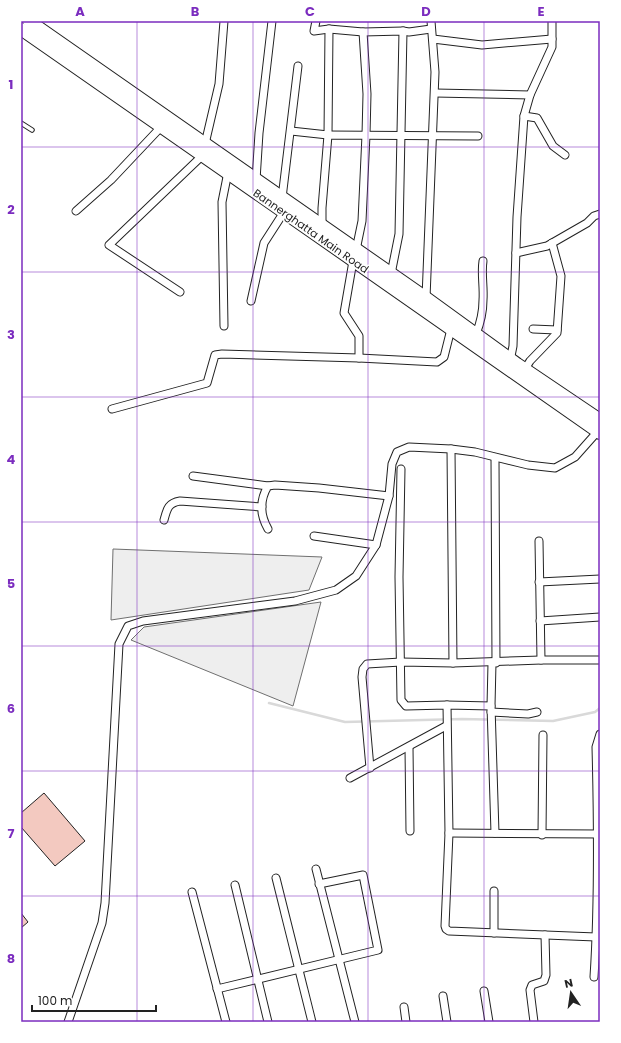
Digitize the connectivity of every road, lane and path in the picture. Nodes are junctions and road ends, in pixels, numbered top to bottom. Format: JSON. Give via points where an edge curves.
{"nodes":[{"id":1,"x":224,"y":21,"type":"edge"},
{"id":2,"x":272,"y":21,"type":"edge"},
{"id":3,"x":316,"y":21,"type":"edge"},
{"id":4,"x":552,"y":21,"type":"edge"},
{"id":5,"x":36,"y":24,"type":"edge"},
{"id":6,"x":431,"y":25,"type":"edge"},
{"id":7,"x":21,"y":29,"type":"edge"},
{"id":8,"x":329,"y":29,"type":"junction"},
{"id":9,"x":403,"y":31,"type":"junction"},
{"id":10,"x":363,"y":32,"type":"junction"},
{"id":11,"x":432,"y":39,"type":"junction"},
{"id":12,"x":552,"y":39,"type":"junction"},
{"id":13,"x":298,"y":66,"type":"dead end"},
{"id":14,"x":435,"y":94,"type":"junction"},
{"id":15,"x":530,"y":94,"type":"junction"},
{"id":16,"x":524,"y":116,"type":"junction"},
{"id":17,"x":21,"y":123,"type":"edge"},
{"id":18,"x":161,"y":127,"type":"junction"},
{"id":19,"x":32,"y":130,"type":"dead end"},
{"id":20,"x":290,"y":131,"type":"junction"},
{"id":21,"x":328,"y":134,"type":"junction"},
{"id":22,"x":366,"y":135,"type":"junction"},
{"id":23,"x":401,"y":135,"type":"junction"},
{"id":24,"x":432,"y":136,"type":"junction"},
{"id":25,"x":478,"y":136,"type":"dead end"},
{"id":26,"x":204,"y":149,"type":"junction"},
{"id":27,"x":565,"y":155,"type":"dead end"},
{"id":28,"x":228,"y":172,"type":"junction"},
{"id":29,"x":256,"y":180,"type":"junction"},
{"id":30,"x":282,"y":198,"type":"junction"},
{"id":31,"x":76,"y":211,"type":"dead end"},
{"id":32,"x":284,"y":212,"type":"junction"},
{"id":33,"x":600,"y":214,"type":"edge"},
{"id":34,"x":322,"y":226,"type":"junction"},
{"id":35,"x":552,"y":243,"type":"junction"},
{"id":36,"x":516,"y":253,"type":"junction"},
{"id":37,"x":354,"y":255,"type":"junction"},
{"id":38,"x":482,"y":261,"type":"dead end"},
{"id":39,"x":391,"y":274,"type":"junction"},
{"id":40,"x":180,"y":292,"type":"dead end"},
{"id":41,"x":426,"y":298,"type":"junction"},
{"id":42,"x":252,"y":301,"type":"dead end"},
{"id":43,"x":224,"y":326,"type":"dead end"},
{"id":44,"x":533,"y":329,"type":"dead end"},
{"id":45,"x":451,"y":330,"type":"junction"},
{"id":46,"x":557,"y":330,"type":"junction"},
{"id":47,"x":476,"y":334,"type":"junction"},
{"id":48,"x":359,"y":358,"type":"junction"},
{"id":49,"x":508,"y":363,"type":"junction"},
{"id":50,"x":525,"y":369,"type":"junction"},
{"id":51,"x":112,"y":409,"type":"dead end"},
{"id":52,"x":599,"y":428,"type":"edge"},
{"id":53,"x":451,"y":449,"type":"junction"},
{"id":54,"x":495,"y":458,"type":"junction"},
{"id":55,"x":401,"y":469,"type":"dead end"},
{"id":56,"x":193,"y":476,"type":"dead end"},
{"id":57,"x":268,"y":486,"type":"junction"},
{"id":58,"x":389,"y":496,"type":"junction"},
{"id":59,"x":262,"y":507,"type":"junction"},
{"id":60,"x":164,"y":520,"type":"dead end"},
{"id":61,"x":268,"y":529,"type":"dead end"},
{"id":62,"x":314,"y":536,"type":"dead end"},
{"id":63,"x":539,"y":541,"type":"dead end"},
{"id":64,"x":376,"y":545,"type":"junction"},
{"id":65,"x":600,"y":579,"type":"edge"},
{"id":66,"x":539,"y":582,"type":"junction"},
{"id":67,"x":600,"y":618,"type":"edge"},
{"id":68,"x":540,"y":621,"type":"junction"},
{"id":69,"x":541,"y":660,"type":"junction"},
{"id":70,"x":600,"y":660,"type":"edge"},
{"id":71,"x":401,"y":662,"type":"junction"},
{"id":72,"x":494,"y":663,"type":"junction"},
{"id":73,"x":452,"y":664,"type":"junction"},
{"id":74,"x":446,"y":705,"type":"junction"},
{"id":75,"x":491,"y":709,"type":"junction"},
{"id":76,"x":537,"y":712,"type":"dead end"},
{"id":77,"x":446,"y":726,"type":"junction"},
{"id":78,"x":600,"y":734,"type":"edge"},
{"id":79,"x":543,"y":735,"type":"dead end"},
{"id":80,"x":596,"y":746,"type":"junction"},
{"id":81,"x":409,"y":747,"type":"junction"},
{"id":82,"x":600,"y":753,"type":"edge"},
{"id":83,"x":370,"y":768,"type":"junction"},
{"id":84,"x":350,"y":778,"type":"dead end"},
{"id":85,"x":410,"y":831,"type":"dead end"},
{"id":86,"x":448,"y":833,"type":"junction"},
{"id":87,"x":495,"y":833,"type":"junction"},
{"id":88,"x":599,"y":834,"type":"edge"},
{"id":89,"x":542,"y":835,"type":"junction"},
{"id":90,"x":316,"y":869,"type":"dead end"},
{"id":91,"x":276,"y":878,"type":"dead end"},
{"id":92,"x":320,"y":884,"type":"junction"},
{"id":93,"x":235,"y":885,"type":"dead end"},
{"id":94,"x":494,"y":891,"type":"dead end"},
{"id":95,"x":192,"y":892,"type":"dead end"},
{"id":96,"x":494,"y":933,"type":"junction"},
{"id":97,"x":545,"y":935,"type":"junction"},
{"id":98,"x":596,"y":937,"type":"junction"},
{"id":99,"x":339,"y":959,"type":"junction"},
{"id":100,"x":299,"y":969,"type":"junction"},
{"id":101,"x":594,"y":977,"type":"dead end"},
{"id":102,"x":257,"y":979,"type":"junction"},
{"id":103,"x":217,"y":989,"type":"junction"},
{"id":104,"x":484,"y":991,"type":"dead end"},
{"id":105,"x":443,"y":996,"type":"dead end"},
{"id":106,"x":404,"y":1007,"type":"dead end"},
{"id":107,"x":68,"y":1022,"type":"edge"},
{"id":108,"x":226,"y":1022,"type":"edge"},
{"id":109,"x":268,"y":1022,"type":"edge"},
{"id":110,"x":312,"y":1022,"type":"edge"},
{"id":111,"x":355,"y":1022,"type":"edge"},
{"id":112,"x":406,"y":1022,"type":"edge"},
{"id":113,"x":447,"y":1022,"type":"edge"},
{"id":114,"x":489,"y":1022,"type":"edge"},
{"id":115,"x":534,"y":1022,"type":"edge"}],
"edges":[{"from":1,"to":26,"type":"street","via":[[219,84]]},
{"from":2,"to":29,"type":"street"},
{"from":3,"to":8,"type":"street","via":[[314,31]]},
{"from":4,"to":12,"type":"street"},
{"from":5,"to":26,"type":"main road"},
{"from":6,"to":9,"type":"street","via":[[409,32]]},
{"from":6,"to":11,"type":"street"},
{"from":7,"to":18,"type":"main road","name":"Bannerghatta Main Road"},
{"from":8,"to":10,"type":"street"},
{"from":8,"to":21,"type":"street"},
{"from":9,"to":10,"type":"street"},
{"from":9,"to":23,"type":"street"},
{"from":10,"to":22,"type":"street","via":[[367,94]]},
{"from":11,"to":12,"type":"street","via":[[482,45]]},
{"from":11,"to":14,"type":"street"},
{"from":12,"to":15,"type":"street","via":[[549,55]]},
{"from":13,"to":20,"type":"street"},
{"from":14,"to":15,"type":"street"},
{"from":14,"to":24,"type":"street"},
{"from":15,"to":16,"type":"street"},
{"from":16,"to":27,"type":"street","via":[[537,118],[553,146]]},
{"from":16,"to":36,"type":"street"},
{"from":17,"to":19,"type":"lane"},
{"from":18,"to":26,"type":"main road","name":"Bannerghatta Main Road"},
{"from":18,"to":31,"type":"street","via":[[111,180]]},
{"from":20,"to":21,"type":"street"},
{"from":20,"to":30,"type":"street"},
{"from":21,"to":22,"type":"street"},
{"from":21,"to":34,"type":"street"},
{"from":22,"to":23,"type":"street"},
{"from":22,"to":37,"type":"street","via":[[362,221]]},
{"from":23,"to":24,"type":"street"},
{"from":23,"to":39,"type":"street","via":[[399,234]]},
{"from":24,"to":25,"type":"street"},
{"from":24,"to":41,"type":"street"},
{"from":26,"to":28,"type":"main road","name":"Bannerghatta Main Road"},
{"from":26,"to":29,"type":"main road"},
{"from":26,"to":40,"type":"street","via":[[109,245]]},
{"from":28,"to":32,"type":"main road","name":"Bannerghatta Main Road"},
{"from":28,"to":43,"type":"street","via":[[222,202]]},
{"from":29,"to":30,"type":"main road"},
{"from":30,"to":34,"type":"main road"},
{"from":32,"to":37,"type":"main road","name":"Bannerghatta Main Road"},
{"from":32,"to":42,"type":"street","via":[[264,243]]},
{"from":33,"to":35,"type":"street"},
{"from":34,"to":37,"type":"main road"},
{"from":35,"to":36,"type":"street"},
{"from":35,"to":46,"type":"street","via":[[561,276]]},
{"from":36,"to":49,"type":"street","via":[[513,346]]},
{"from":37,"to":39,"type":"main road"},
{"from":37,"to":45,"type":"main road","name":"Bannerghatta Main Road"},
{"from":37,"to":48,"type":"street","via":[[344,313],[359,336]]},
{"from":38,"to":47,"type":"street","via":[[484,300]]},
{"from":39,"to":41,"type":"main road"},
{"from":41,"to":47,"type":"main road"},
{"from":44,"to":46,"type":"street"},
{"from":45,"to":48,"type":"street","via":[[444,357],[437,362]]},
{"from":45,"to":49,"type":"main road","name":"Bannerghatta Main Road"},
{"from":46,"to":50,"type":"street","via":[[557,334]]},
{"from":47,"to":49,"type":"main road"},
{"from":48,"to":51,"type":"street","via":[[214,355],[207,383]]},
{"from":49,"to":50,"type":"main road"},
{"from":49,"to":52,"type":"main road","name":"Bannerghatta Main Road"},
{"from":50,"to":52,"type":"main road"},
{"from":52,"to":54,"type":"street","via":[[575,457],[555,468]]},
{"from":53,"to":54,"type":"street"},
{"from":53,"to":58,"type":"street","via":[[409,447],[397,452],[392,464]]},
{"from":53,"to":73,"type":"street"},
{"from":54,"to":72,"type":"street"},
{"from":55,"to":71,"type":"street"},
{"from":56,"to":57,"type":"street"},
{"from":57,"to":58,"type":"street","via":[[319,488]]},
{"from":57,"to":59,"type":"street"},
{"from":58,"to":64,"type":"street"},
{"from":59,"to":60,"type":"street","via":[[180,501],[167,508]]},
{"from":59,"to":61,"type":"street","via":[[263,519]]},
{"from":62,"to":64,"type":"street"},
{"from":63,"to":66,"type":"street"},
{"from":64,"to":107,"type":"street","via":[[356,576],[336,590],[295,601],[143,621],[128,626],[119,644],[102,923]]},
{"from":65,"to":66,"type":"street"},
{"from":66,"to":68,"type":"street"},
{"from":67,"to":68,"type":"street"},
{"from":68,"to":69,"type":"street"},
{"from":69,"to":70,"type":"street"},
{"from":69,"to":72,"type":"street"},
{"from":71,"to":73,"type":"street"},
{"from":71,"to":74,"type":"street","via":[[401,700],[406,706]]},
{"from":71,"to":83,"type":"street","via":[[367,664],[363,669]]},
{"from":72,"to":73,"type":"street"},
{"from":72,"to":75,"type":"street"},
{"from":74,"to":75,"type":"street"},
{"from":74,"to":77,"type":"street"},
{"from":75,"to":76,"type":"street","via":[[528,714]]},
{"from":75,"to":87,"type":"street"},
{"from":77,"to":81,"type":"street"},
{"from":77,"to":86,"type":"street"},
{"from":78,"to":80,"type":"street"},
{"from":79,"to":89,"type":"street"},
{"from":80,"to":82,"type":"street"},
{"from":80,"to":88,"type":"street"},
{"from":81,"to":83,"type":"street"},
{"from":81,"to":85,"type":"street"},
{"from":83,"to":84,"type":"street"},
{"from":86,"to":87,"type":"street"},
{"from":86,"to":96,"type":"street","via":[[446,929]]},
{"from":87,"to":89,"type":"street"},
{"from":88,"to":89,"type":"street"},
{"from":88,"to":98,"type":"street"},
{"from":90,"to":92,"type":"street"},
{"from":91,"to":100,"type":"street"},
{"from":92,"to":99,"type":"street"},
{"from":92,"to":99,"type":"street","via":[[363,875],[378,950]]},
{"from":93,"to":102,"type":"street"},
{"from":94,"to":96,"type":"street"},
{"from":95,"to":103,"type":"street"},
{"from":96,"to":97,"type":"street"},
{"from":97,"to":98,"type":"street"},
{"from":97,"to":115,"type":"street","via":[[546,974],[544,981],[532,985],[530,990]]},
{"from":98,"to":101,"type":"street"},
{"from":99,"to":100,"type":"street"},
{"from":99,"to":111,"type":"street"},
{"from":100,"to":102,"type":"street"},
{"from":100,"to":110,"type":"street"},
{"from":102,"to":103,"type":"street"},
{"from":102,"to":109,"type":"street"},
{"from":103,"to":108,"type":"street"},
{"from":104,"to":114,"type":"street"},
{"from":105,"to":113,"type":"street"},
{"from":106,"to":112,"type":"street"}]}
